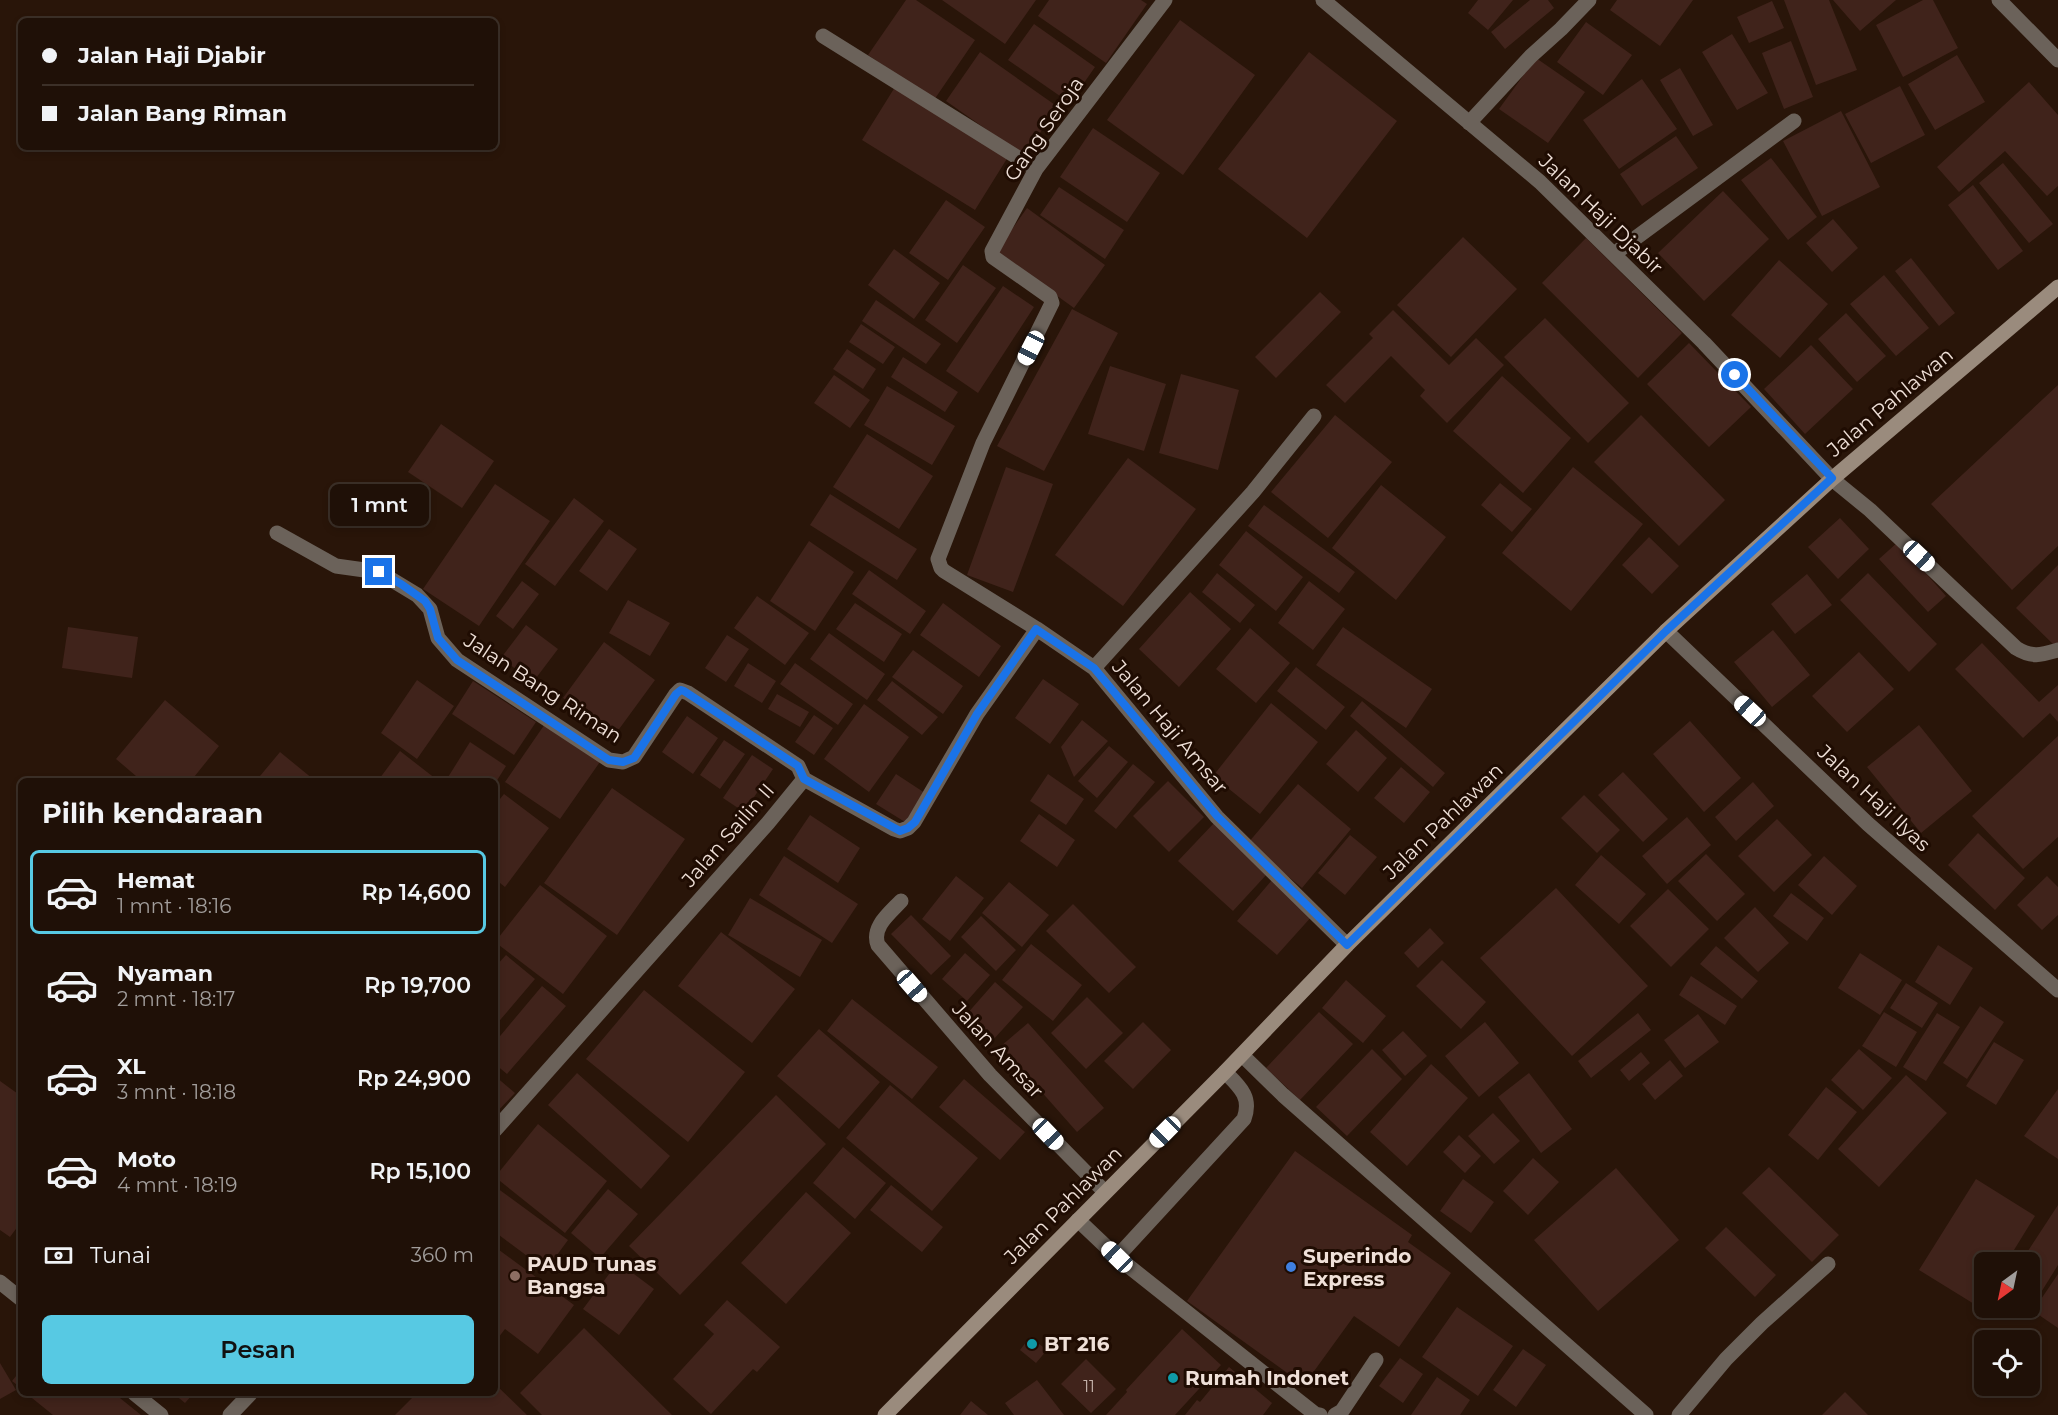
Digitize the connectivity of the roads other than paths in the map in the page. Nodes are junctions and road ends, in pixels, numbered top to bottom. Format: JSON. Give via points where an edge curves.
{"nodes":[{"id":1,"x":1323,"y":0,"type":"edge"},
{"id":2,"x":1589,"y":0,"type":"edge"},
{"id":3,"x":1999,"y":0,"type":"edge"},
{"id":4,"x":1159,"y":2,"type":"edge"},
{"id":5,"x":823,"y":36,"type":"dead end"},
{"id":6,"x":2058,"y":60,"type":"edge"},
{"id":7,"x":1794,"y":121,"type":"dead end"},
{"id":8,"x":1469,"y":123,"type":"junction"},
{"id":9,"x":1036,"y":169,"type":"junction"},
{"id":10,"x":1614,"y":254,"type":"junction"},
{"id":11,"x":2058,"y":287,"type":"edge"},
{"id":12,"x":1314,"y":416,"type":"dead end"},
{"id":13,"x":1832,"y":478,"type":"junction"},
{"id":14,"x":278,"y":533,"type":"dead end"},
{"id":15,"x":939,"y":564,"type":"joint"},
{"id":16,"x":1036,"y":629,"type":"junction"},
{"id":17,"x":1666,"y":631,"type":"junction"},
{"id":18,"x":2058,"y":650,"type":"edge"},
{"id":19,"x":1094,"y":668,"type":"junction"},
{"id":20,"x":804,"y":779,"type":"junction"},
{"id":21,"x":901,"y":901,"type":"dead end"},
{"id":22,"x":1347,"y":945,"type":"junction"},
{"id":23,"x":2058,"y":990,"type":"edge"},
{"id":24,"x":1242,"y":1055,"type":"junction"},
{"id":25,"x":1225,"y":1072,"type":"junction"},
{"id":26,"x":498,"y":1127,"type":"edge"},
{"id":27,"x":1105,"y":1192,"type":"junction"},
{"id":28,"x":1077,"y":1220,"type":"junction"},
{"id":29,"x":1117,"y":1257,"type":"junction"},
{"id":30,"x":1828,"y":1264,"type":"dead end"},
{"id":31,"x":0,"y":1282,"type":"edge"},
{"id":32,"x":18,"y":1297,"type":"edge"},
{"id":33,"x":1376,"y":1360,"type":"dead end"},
{"id":34,"x":137,"y":1396,"type":"edge"},
{"id":35,"x":248,"y":1396,"type":"edge"},
{"id":36,"x":161,"y":1415,"type":"edge"},
{"id":37,"x":230,"y":1415,"type":"edge"},
{"id":38,"x":885,"y":1415,"type":"edge"},
{"id":39,"x":1320,"y":1415,"type":"edge"},
{"id":40,"x":1335,"y":1415,"type":"edge"},
{"id":41,"x":1646,"y":1415,"type":"edge"},
{"id":42,"x":1679,"y":1415,"type":"edge"}],
"edges":[{"from":1,"to":8,"type":"street","name":"Jalan Haji Djabir"},
{"from":2,"to":8,"type":"street"},
{"from":3,"to":6,"type":"street"},
{"from":4,"to":9,"type":"street","name":"Gang Seroja"},
{"from":5,"to":9,"type":"street"},
{"from":7,"to":10,"type":"street"},
{"from":8,"to":10,"type":"street","name":"Jalan Haji Djabir","via":[[1540,183]]},
{"from":9,"to":15,"type":"street","name":"Gang Seroja","via":[[992,254],[1050,297],[1052,303],[983,443]]},
{"from":10,"to":13,"type":"street","name":"Jalan Haji Djabir"},
{"from":11,"to":13,"type":"main road","name":"Jalan Pahlawan"},
{"from":12,"to":19,"type":"street","via":[[1253,492]]},
{"from":13,"to":17,"type":"main road","name":"Jalan Pahlawan"},
{"from":13,"to":18,"type":"street","name":"Jalan Haji Djabir","via":[[2016,648],[2035,656]]},
{"from":14,"to":20,"type":"street","name":"Jalan Bang Riman","via":[[336,566],[379,572],[401,584],[425,601],[438,638],[457,660],[609,760],[623,762],[634,758],[681,690],[798,766]]},
{"from":15,"to":16,"type":"street","name":"Jalan Haji Amsar","via":[[944,571]]},
{"from":16,"to":19,"type":"street","name":"Jalan Haji Amsar"},
{"from":16,"to":20,"type":"street","name":"Jalan Sailin II","via":[[977,714],[908,828],[894,829]]},
{"from":17,"to":22,"type":"main road","name":"Jalan Pahlawan"},
{"from":17,"to":23,"type":"street","name":"Jalan Haji Ilyas","via":[[1868,824]]},
{"from":19,"to":22,"type":"street","name":"Jalan Haji Amsar","via":[[1217,816]]},
{"from":20,"to":26,"type":"street","name":"Jalan Sailin II"},
{"from":21,"to":27,"type":"street","name":"Jalan Amsar","via":[[879,926],[875,936],[878,945],[990,1075]]},
{"from":22,"to":24,"type":"main road","name":"Jalan Pahlawan"},
{"from":24,"to":25,"type":"main road","name":"Jalan Pahlawan"},
{"from":24,"to":41,"type":"street"},
{"from":25,"to":27,"type":"main road","name":"Jalan Pahlawan"},
{"from":25,"to":29,"type":"street","via":[[1246,1098],[1244,1119]]},
{"from":27,"to":28,"type":"main road","name":"Jalan Pahlawan"},
{"from":28,"to":29,"type":"street"},
{"from":28,"to":38,"type":"main road","name":"Jalan Pahlawan"},
{"from":29,"to":39,"type":"street"},
{"from":30,"to":42,"type":"street","via":[[1726,1359]]},
{"from":31,"to":32,"type":"street"},
{"from":33,"to":40,"type":"street","via":[[1342,1411]]},
{"from":34,"to":36,"type":"street"},
{"from":35,"to":37,"type":"street"}]}
